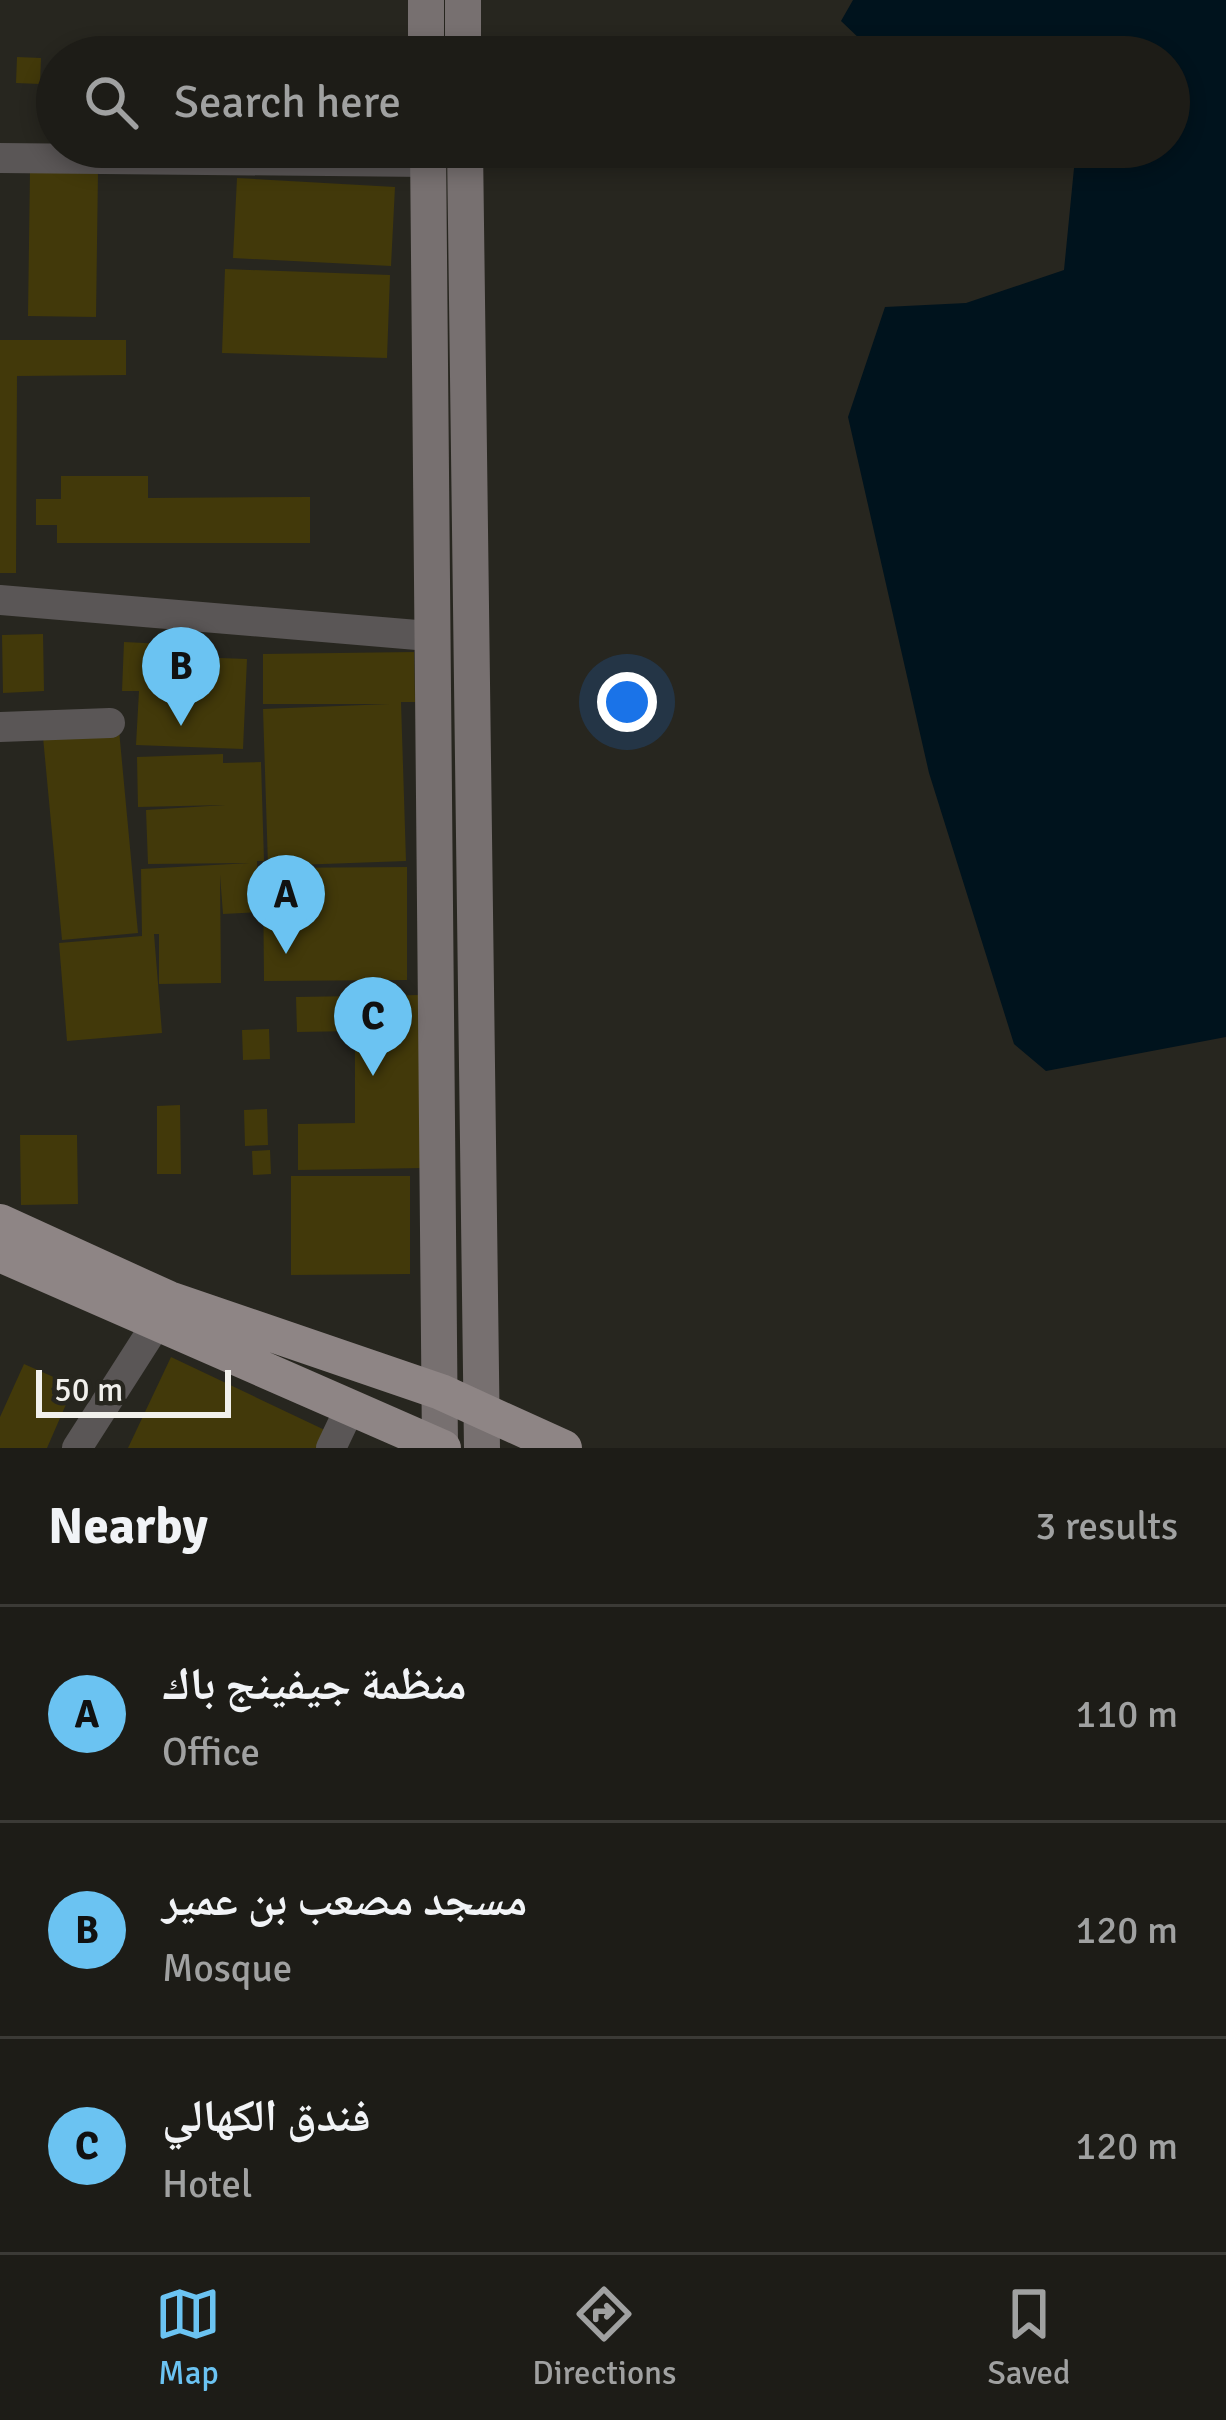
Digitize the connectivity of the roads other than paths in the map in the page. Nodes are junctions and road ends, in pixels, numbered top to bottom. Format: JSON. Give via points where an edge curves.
{"nodes":[{"id":1,"x":426,"y":0,"type":"edge"},
{"id":2,"x":463,"y":0,"type":"edge"},
{"id":3,"x":426,"y":36,"type":"edge"},
{"id":4,"x":464,"y":36,"type":"edge"},
{"id":5,"x":0,"y":158,"type":"edge"},
{"id":6,"x":36,"y":158,"type":"edge"},
{"id":7,"x":428,"y":168,"type":"edge"},
{"id":8,"x":464,"y":168,"type":"edge"},
{"id":9,"x":0,"y":600,"type":"edge"},
{"id":10,"x":429,"y":636,"type":"junction"},
{"id":11,"x":110,"y":724,"type":"dead end"},
{"id":12,"x":0,"y":727,"type":"edge"},
{"id":13,"x":0,"y":1222,"type":"edge"},
{"id":14,"x":0,"y":1254,"type":"edge"},
{"id":15,"x":155,"y":1326,"type":"junction"},
{"id":16,"x":441,"y":1392,"type":"junction"},
{"id":17,"x":350,"y":1408,"type":"junction"},
{"id":18,"x":483,"y":1408,"type":"junction"},
{"id":19,"x":441,"y":1447,"type":"edge"},
{"id":20,"x":77,"y":1448,"type":"edge"},
{"id":21,"x":332,"y":1448,"type":"edge"},
{"id":22,"x":482,"y":1448,"type":"edge"},
{"id":23,"x":564,"y":1448,"type":"edge"}],
"edges":[{"from":1,"to":3,"type":"main road"},
{"from":2,"to":4,"type":"main road"},
{"from":5,"to":6,"type":"street"},
{"from":7,"to":10,"type":"main road"},
{"from":8,"to":18,"type":"main road"},
{"from":9,"to":10,"type":"street"},
{"from":10,"to":16,"type":"main road"},
{"from":11,"to":12,"type":"street"},
{"from":13,"to":16,"type":"main road","via":[[169,1299]]},
{"from":14,"to":15,"type":"main road"},
{"from":15,"to":17,"type":"main road"},
{"from":15,"to":20,"type":"street"},
{"from":16,"to":18,"type":"main road"},
{"from":16,"to":19,"type":"main road"},
{"from":17,"to":19,"type":"main road"},
{"from":17,"to":21,"type":"street"},
{"from":18,"to":22,"type":"main road"},
{"from":18,"to":23,"type":"main road"}]}
